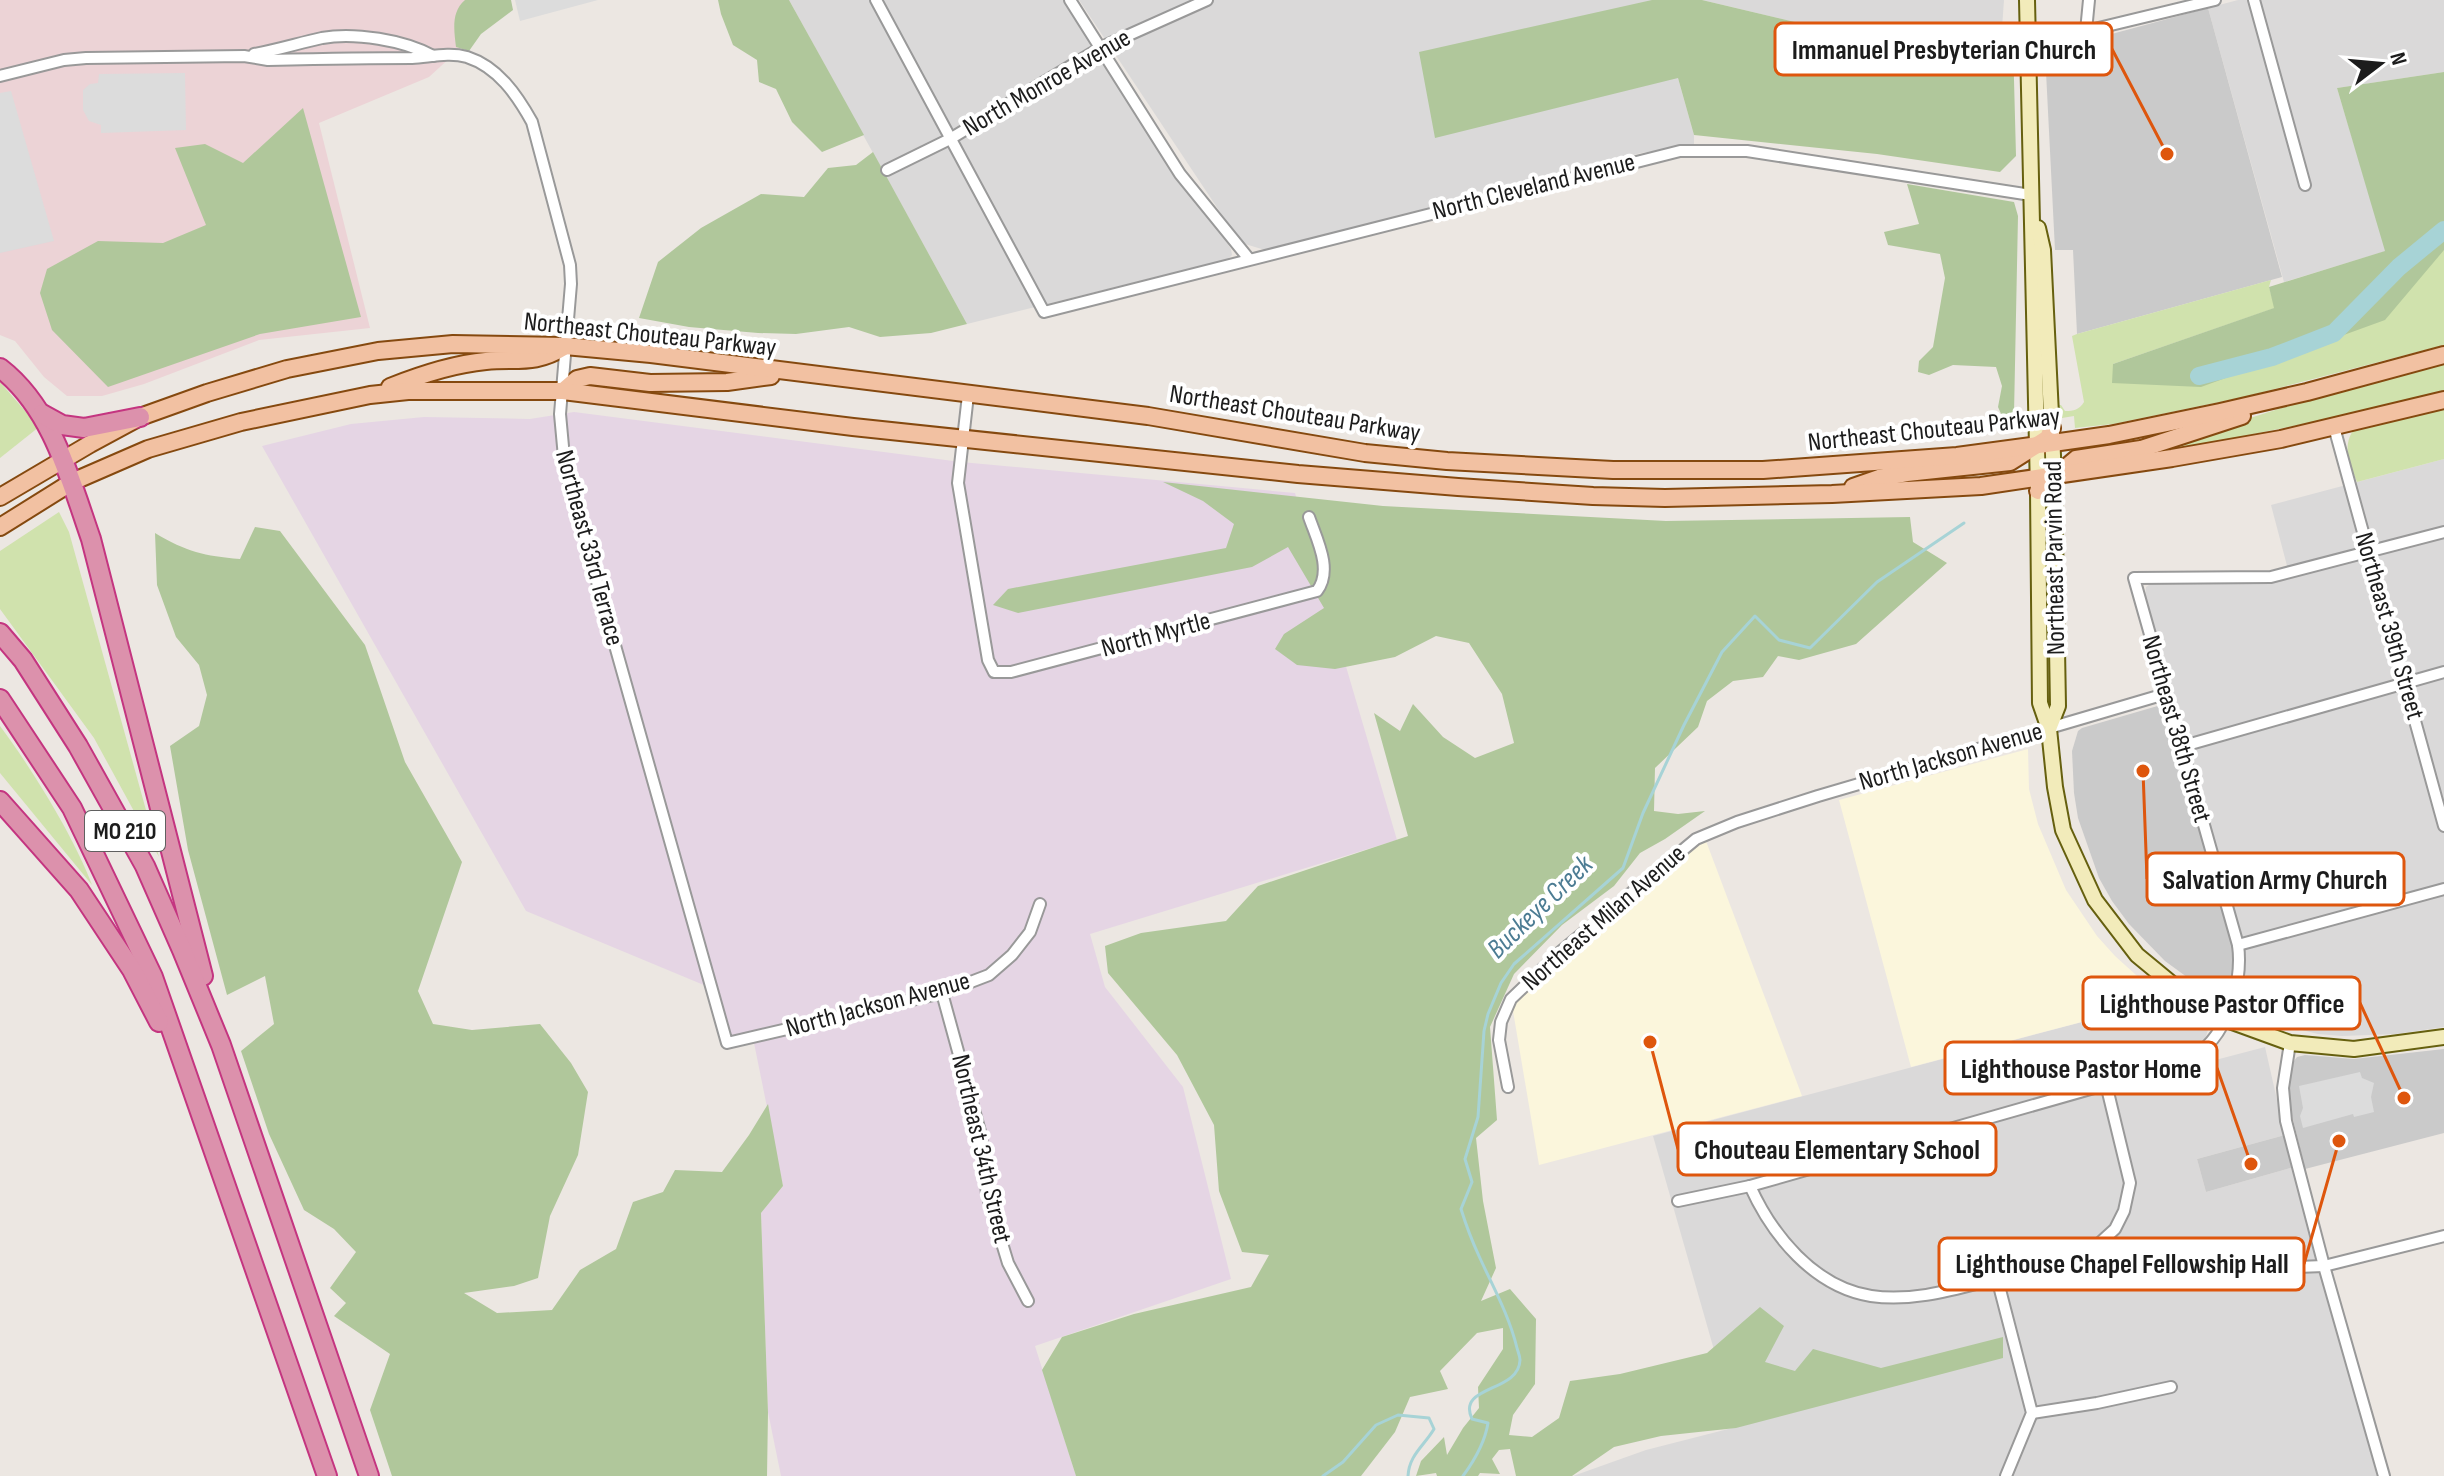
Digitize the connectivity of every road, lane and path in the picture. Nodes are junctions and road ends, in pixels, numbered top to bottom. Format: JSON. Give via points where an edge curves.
{"nodes":[{"id":1,"x":876,"y":0,"type":"edge"},
{"id":2,"x":1070,"y":0,"type":"edge"},
{"id":3,"x":1207,"y":0,"type":"edge"},
{"id":4,"x":2027,"y":0,"type":"edge"},
{"id":5,"x":2089,"y":0,"type":"edge"},
{"id":6,"x":2215,"y":0,"type":"edge"},
{"id":7,"x":2254,"y":0,"type":"edge"},
{"id":8,"x":2086,"y":31,"type":"junction"},
{"id":9,"x":2027,"y":33,"type":"junction"},
{"id":10,"x":1102,"y":47,"type":"junction"},
{"id":11,"x":244,"y":56,"type":"junction"},
{"id":12,"x":435,"y":57,"type":"junction"},
{"id":13,"x":0,"y":76,"type":"edge"},
{"id":14,"x":950,"y":139,"type":"junction"},
{"id":15,"x":887,"y":170,"type":"dead end"},
{"id":16,"x":2305,"y":185,"type":"dead end"},
{"id":17,"x":2031,"y":195,"type":"junction"},
{"id":18,"x":1249,"y":259,"type":"junction"},
{"id":19,"x":565,"y":346,"type":"junction"},
{"id":20,"x":2444,"y":355,"type":"edge"},
{"id":21,"x":0,"y":368,"type":"edge"},
{"id":22,"x":793,"y":373,"type":"junction"},
{"id":23,"x":563,"y":391,"type":"junction"},
{"id":24,"x":2307,"y":392,"type":"junction"},
{"id":25,"x":370,"y":395,"type":"junction"},
{"id":26,"x":968,"y":395,"type":"junction"},
{"id":27,"x":2444,"y":400,"type":"edge"},
{"id":28,"x":42,"y":414,"type":"junction"},
{"id":29,"x":140,"y":417,"type":"junction"},
{"id":30,"x":2334,"y":427,"type":"junction"},
{"id":31,"x":963,"y":437,"type":"junction"},
{"id":32,"x":2047,"y":439,"type":"junction"},
{"id":33,"x":62,"y":460,"type":"junction"},
{"id":34,"x":72,"y":482,"type":"junction"},
{"id":35,"x":2043,"y":482,"type":"junction"},
{"id":36,"x":1832,"y":494,"type":"junction"},
{"id":37,"x":0,"y":497,"type":"edge"},
{"id":38,"x":1309,"y":517,"type":"dead end"},
{"id":39,"x":0,"y":527,"type":"edge"},
{"id":40,"x":2444,"y":532,"type":"edge"},
{"id":41,"x":2367,"y":552,"type":"junction"},
{"id":42,"x":0,"y":633,"type":"edge"},
{"id":43,"x":2444,"y":672,"type":"edge"},
{"id":44,"x":2405,"y":682,"type":"junction"},
{"id":45,"x":2165,"y":694,"type":"junction"},
{"id":46,"x":0,"y":699,"type":"edge"},
{"id":47,"x":2049,"y":729,"type":"junction"},
{"id":48,"x":2180,"y":747,"type":"junction"},
{"id":49,"x":0,"y":801,"type":"edge"},
{"id":50,"x":1737,"y":822,"type":"joint"},
{"id":51,"x":2444,"y":826,"type":"edge"},
{"id":52,"x":2444,"y":889,"type":"edge"},
{"id":53,"x":1040,"y":904,"type":"dead end"},
{"id":54,"x":2238,"y":945,"type":"junction"},
{"id":55,"x":942,"y":993,"type":"junction"},
{"id":56,"x":2224,"y":1019,"type":"junction"},
{"id":57,"x":2444,"y":1037,"type":"edge"},
{"id":58,"x":727,"y":1043,"type":"joint"},
{"id":59,"x":2290,"y":1043,"type":"junction"},
{"id":60,"x":221,"y":1045,"type":"junction"},
{"id":61,"x":183,"y":1066,"type":"junction"},
{"id":62,"x":2106,"y":1084,"type":"junction"},
{"id":63,"x":1508,"y":1087,"type":"dead end"},
{"id":64,"x":1750,"y":1186,"type":"junction"},
{"id":65,"x":1678,"y":1201,"type":"dead end"},
{"id":66,"x":2444,"y":1236,"type":"edge"},
{"id":67,"x":2324,"y":1266,"type":"junction"},
{"id":68,"x":2297,"y":1267,"type":"dead end"},
{"id":69,"x":1997,"y":1278,"type":"junction"},
{"id":70,"x":1028,"y":1301,"type":"dead end"},
{"id":71,"x":2171,"y":1387,"type":"dead end"},
{"id":72,"x":2032,"y":1413,"type":"junction"},
{"id":73,"x":327,"y":1476,"type":"edge"},
{"id":74,"x":369,"y":1476,"type":"edge"},
{"id":75,"x":2006,"y":1476,"type":"edge"},
{"id":76,"x":2384,"y":1476,"type":"edge"}],
"edges":[{"from":1,"to":14,"type":"street"},
{"from":2,"to":10,"type":"street"},
{"from":3,"to":10,"type":"street","name":"North Monroe Avenue"},
{"from":4,"to":9,"type":"main road","name":"Northeast Parvin Road"},
{"from":5,"to":8,"type":"street"},
{"from":6,"to":8,"type":"street"},
{"from":7,"to":16,"type":"street"},
{"from":8,"to":9,"type":"street"},
{"from":9,"to":17,"type":"main road","name":"Northeast Parvin Road"},
{"from":10,"to":14,"type":"street","name":"North Monroe Avenue"},
{"from":10,"to":18,"type":"street","via":[[1180,174]]},
{"from":11,"to":12,"type":"street","name":"Northeast 33rd Terrace"},
{"from":11,"to":12,"type":"street","name":"Northeast 33rd Terrace","via":[[332,37],[375,38]]},
{"from":11,"to":13,"type":"street","name":"Northeast 33rd Terrace","via":[[64,60]]},
{"from":12,"to":19,"type":"street","name":"Northeast 33rd Terrace","via":[[467,57],[487,66],[520,100],[532,122],[570,265]]},
{"from":14,"to":15,"type":"street","name":"North Monroe Avenue"},
{"from":14,"to":18,"type":"street","name":"North Cleveland Avenue","via":[[1044,312]]},
{"from":17,"to":18,"type":"street","name":"North Cleveland Avenue","via":[[1747,151],[1680,151]]},
{"from":17,"to":32,"type":"main road","name":"Northeast Parvin Road"},
{"from":17,"to":32,"type":"main road","name":"Northeast Parvin Road","via":[[2043,250]]},
{"from":19,"to":22,"type":"main road","name":"Northeast Chouteau Parkway"},
{"from":19,"to":23,"type":"street","name":"Northeast 33rd Terrace"},
{"from":19,"to":25,"type":"main road","via":[[546,358],[484,361],[421,375]]},
{"from":19,"to":29,"type":"main road","name":"Northeast Chouteau Parkway","via":[[453,344],[378,351],[287,369]]},
{"from":20,"to":24,"type":"main road","name":"Northeast Chouteau Parkway"},
{"from":21,"to":28,"type":"highway"},
{"from":22,"to":23,"type":"main road","via":[[650,383],[590,376]]},
{"from":22,"to":26,"type":"main road","name":"Northeast Chouteau Parkway"},
{"from":23,"to":25,"type":"main road","name":"Northeast Chouteau Parkway","via":[[446,389]]},
{"from":23,"to":31,"type":"main road","name":"Northeast Chouteau Parkway"},
{"from":23,"to":58,"type":"street","name":"Northeast 33rd Terrace","via":[[565,468]]},
{"from":24,"to":32,"type":"main road","name":"Northeast Chouteau Parkway","via":[[2109,435]]},
{"from":24,"to":35,"type":"main road","via":[[2141,449],[2076,459]]},
{"from":25,"to":34,"type":"main road","name":"Northeast Chouteau Parkway","via":[[157,446]]},
{"from":26,"to":31,"type":"street"},
{"from":26,"to":32,"type":"main road","name":"Northeast Chouteau Parkway","via":[[1148,416],[1365,453],[1546,467],[1763,470],[1957,456]]},
{"from":27,"to":30,"type":"main road","name":"Northeast Chouteau Parkway"},
{"from":28,"to":29,"type":"highway","via":[[62,425],[84,428]]},
{"from":28,"to":33,"type":"highway"},
{"from":29,"to":33,"type":"main road","name":"Northeast Chouteau Parkway"},
{"from":30,"to":35,"type":"main road","name":"Northeast Chouteau Parkway"},
{"from":30,"to":41,"type":"street","name":"Northeast 39th Street"},
{"from":31,"to":36,"type":"main road","name":"Northeast Chouteau Parkway","via":[[1282,472],[1593,496]]},
{"from":31,"to":38,"type":"street","name":"North Myrtle","via":[[958,483],[994,672],[1011,672],[1317,591],[1325,572]]},
{"from":32,"to":35,"type":"main road","name":"Northeast Parvin Road"},
{"from":32,"to":36,"type":"main road","via":[[2010,462],[1879,478]]},
{"from":33,"to":34,"type":"highway"},
{"from":33,"to":37,"type":"main road","name":"Northeast Chouteau Parkway"},
{"from":34,"to":39,"type":"main road","name":"Northeast Chouteau Parkway"},
{"from":34,"to":60,"type":"highway"},
{"from":35,"to":36,"type":"main road","name":"Northeast Chouteau Parkway"},
{"from":35,"to":47,"type":"main road","name":"Northeast Parvin Road","via":[[2040,703]]},
{"from":35,"to":47,"type":"main road","name":"Northeast Parvin Road","via":[[2058,706]]},
{"from":40,"to":41,"type":"street"},
{"from":41,"to":44,"type":"street","name":"Northeast 39th Street"},
{"from":41,"to":45,"type":"street","name":"Northeast 38th Street","via":[[2271,577],[2134,578]]},
{"from":42,"to":60,"type":"highway","number":"MO 210","via":[[78,746],[145,866]]},
{"from":43,"to":44,"type":"street"},
{"from":44,"to":48,"type":"street"},
{"from":44,"to":51,"type":"street","name":"Northeast 39th Street"},
{"from":45,"to":47,"type":"street","name":"North Jackson Avenue"},
{"from":45,"to":48,"type":"street","name":"Northeast 38th Street"},
{"from":46,"to":61,"type":"highway","number":"MO 210","via":[[79,821],[153,977]]},
{"from":47,"to":50,"type":"street","name":"North Jackson Avenue"},
{"from":47,"to":56,"type":"main road","name":"Northeast Parvin Road","via":[[2063,830],[2095,900],[2137,955]]},
{"from":48,"to":54,"type":"street","name":"Northeast 38th Street"},
{"from":49,"to":61,"type":"highway","via":[[79,890],[132,970]]},
{"from":50,"to":63,"type":"street","name":"Northeast Milan Avenue","via":[[1696,839],[1511,999],[1499,1040]]},
{"from":52,"to":54,"type":"street"},
{"from":53,"to":55,"type":"street","name":"North Jackson Avenue","via":[[1030,932],[1012,955],[989,975]]},
{"from":54,"to":56,"type":"street","name":"Northeast 38th Street","via":[[2239,983]]},
{"from":55,"to":58,"type":"street","name":"North Jackson Avenue"},
{"from":55,"to":70,"type":"street","name":"Northeast 34th Street","via":[[981,1135],[987,1194],[1008,1263]]},
{"from":56,"to":59,"type":"main road","name":"Northeast Parvin Road"},
{"from":56,"to":62,"type":"street","name":"Northeast 38th Street","via":[[2193,1059]]},
{"from":57,"to":59,"type":"main road","name":"Northeast Parvin Road","via":[[2354,1049]]},
{"from":59,"to":67,"type":"street","via":[[2283,1105]]},
{"from":60,"to":74,"type":"highway","number":"MO 210"},
{"from":61,"to":73,"type":"highway","number":"MO 210"},
{"from":62,"to":64,"type":"street","name":"Northeast 38th Street"},
{"from":62,"to":69,"type":"street","via":[[2130,1183],[2115,1229],[2080,1257]]},
{"from":64,"to":65,"type":"street","name":"Northeast 38th Street"},
{"from":64,"to":69,"type":"street","via":[[1768,1221],[1794,1253],[1845,1288],[1897,1298]]},
{"from":66,"to":67,"type":"street"},
{"from":67,"to":68,"type":"street"},
{"from":67,"to":76,"type":"street"},
{"from":69,"to":72,"type":"street"},
{"from":71,"to":72,"type":"street"},
{"from":72,"to":75,"type":"street"}]}
